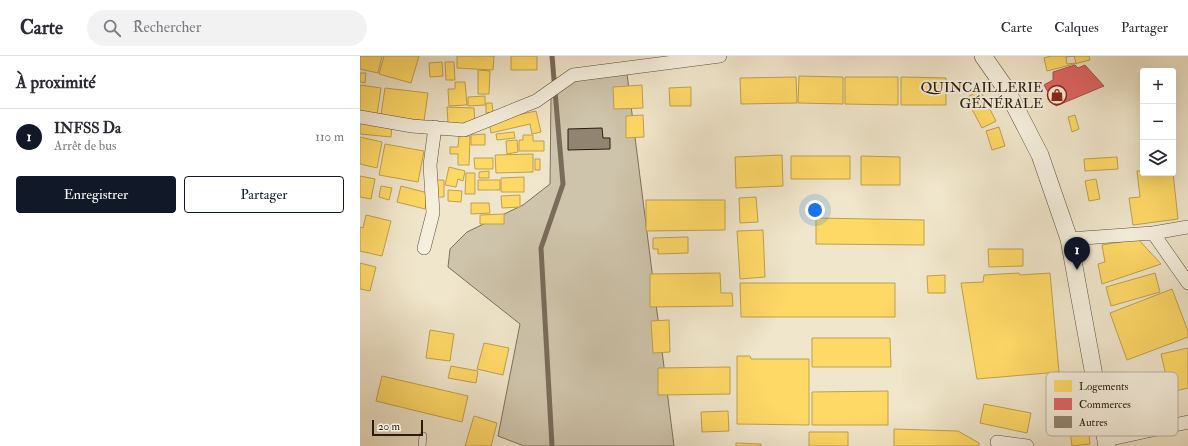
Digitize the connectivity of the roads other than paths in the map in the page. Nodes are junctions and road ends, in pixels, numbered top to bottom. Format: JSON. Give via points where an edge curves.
{"nodes":[{"id":1,"x":720,"y":56,"type":"edge"},
{"id":2,"x":983,"y":56,"type":"edge"},
{"id":3,"x":360,"y":117,"type":"edge"},
{"id":4,"x":435,"y":127,"type":"junction"},
{"id":5,"x":1188,"y":227,"type":"edge"},
{"id":6,"x":1153,"y":233,"type":"junction"},
{"id":7,"x":1069,"y":239,"type":"junction"},
{"id":8,"x":424,"y":248,"type":"dead end"},
{"id":9,"x":1188,"y":284,"type":"edge"},
{"id":10,"x":1093,"y":372,"type":"edge"},
{"id":11,"x":1188,"y":422,"type":"edge"},
{"id":12,"x":1178,"y":425,"type":"edge"},
{"id":13,"x":423,"y":436,"type":"dead end"},
{"id":14,"x":1133,"y":436,"type":"edge"},
{"id":15,"x":997,"y":442,"type":"dead end"},
{"id":16,"x":1106,"y":443,"type":"edge"},
{"id":17,"x":422,"y":446,"type":"edge"},
{"id":18,"x":1027,"y":446,"type":"edge"}],
"edges":[{"from":1,"to":4,"type":"street","via":[[573,75],[536,100],[464,130]]},
{"from":2,"to":7,"type":"street","via":[[1006,89],[1040,155]]},
{"from":3,"to":4,"type":"street","via":[[412,126]]},
{"from":4,"to":8,"type":"street","via":[[430,165],[433,213]]},
{"from":5,"to":6,"type":"street"},
{"from":6,"to":7,"type":"street"},
{"from":6,"to":9,"type":"street"},
{"from":7,"to":10,"type":"street"},
{"from":11,"to":12,"type":"street"},
{"from":13,"to":17,"type":"lane"},
{"from":14,"to":16,"type":"street"},
{"from":15,"to":18,"type":"street"}]}
